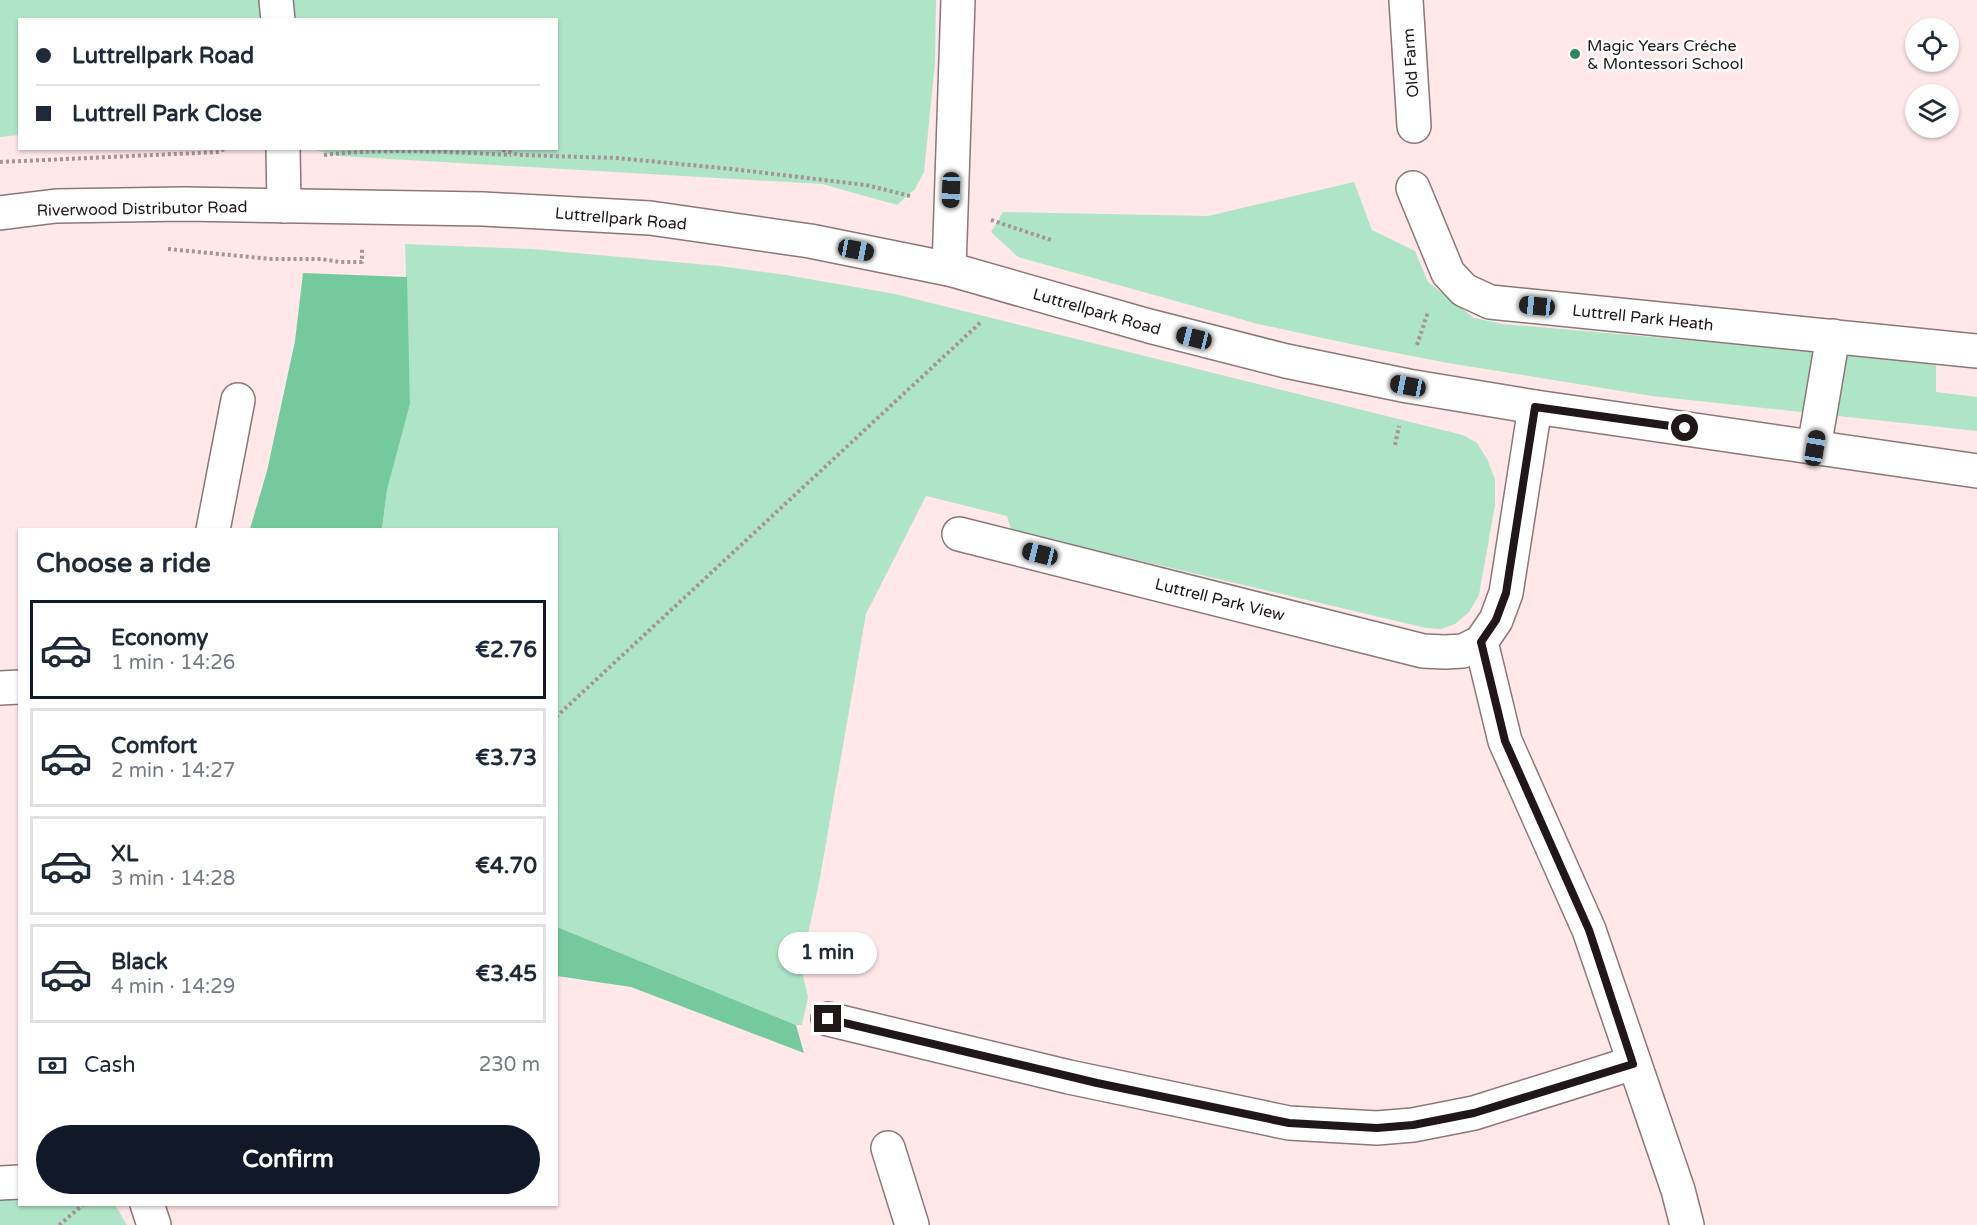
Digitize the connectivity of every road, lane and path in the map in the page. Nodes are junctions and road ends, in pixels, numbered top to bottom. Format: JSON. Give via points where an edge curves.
{"nodes":[{"id":1,"x":276,"y":0,"type":"edge"},
{"id":2,"x":958,"y":0,"type":"edge"},
{"id":3,"x":1406,"y":0,"type":"edge"},
{"id":4,"x":278,"y":18,"type":"edge"},
{"id":5,"x":1414,"y":126,"type":"dead end"},
{"id":6,"x":223,"y":150,"type":"edge"},
{"id":7,"x":283,"y":150,"type":"edge"},
{"id":8,"x":503,"y":150,"type":"edge"},
{"id":9,"x":518,"y":155,"type":"junction"},
{"id":10,"x":0,"y":162,"type":"edge"},
{"id":11,"x":1413,"y":188,"type":"dead end"},
{"id":12,"x":284,"y":206,"type":"junction"},
{"id":13,"x":951,"y":207,"type":"junction"},
{"id":14,"x":0,"y":213,"type":"edge"},
{"id":15,"x":1051,"y":240,"type":"dead end"},
{"id":16,"x":163,"y":249,"type":"dead end"},
{"id":17,"x":362,"y":262,"type":"dead end"},
{"id":18,"x":949,"y":269,"type":"junction"},
{"id":19,"x":1017,"y":289,"type":"junction"},
{"id":20,"x":1833,"y":336,"type":"junction"},
{"id":21,"x":1977,"y":351,"type":"edge"},
{"id":22,"x":238,"y":400,"type":"dead end"},
{"id":23,"x":1535,"y":407,"type":"junction"},
{"id":24,"x":1815,"y":448,"type":"junction"},
{"id":25,"x":1977,"y":471,"type":"edge"},
{"id":26,"x":213,"y":528,"type":"edge"},
{"id":27,"x":959,"y":534,"type":"dead end"},
{"id":28,"x":1481,"y":642,"type":"junction"},
{"id":29,"x":18,"y":687,"type":"edge"},
{"id":30,"x":0,"y":688,"type":"edge"},
{"id":31,"x":558,"y":715,"type":"edge"},
{"id":32,"x":828,"y":1019,"type":"dead end"},
{"id":33,"x":1633,"y":1064,"type":"junction"},
{"id":34,"x":888,"y":1148,"type":"dead end"},
{"id":35,"x":18,"y":1182,"type":"edge"},
{"id":36,"x":0,"y":1183,"type":"edge"},
{"id":37,"x":82,"y":1206,"type":"edge"},
{"id":38,"x":148,"y":1206,"type":"edge"},
{"id":39,"x":59,"y":1225,"type":"edge"},
{"id":40,"x":154,"y":1225,"type":"edge"},
{"id":41,"x":912,"y":1225,"type":"edge"},
{"id":42,"x":1688,"y":1225,"type":"edge"}],
"edges":[{"from":1,"to":4,"type":"street"},
{"from":2,"to":13,"type":"street"},
{"from":3,"to":5,"type":"street","name":"Old Farm"},
{"from":6,"to":10,"type":"path"},
{"from":7,"to":9,"type":"path","via":[[318,156],[359,151]]},
{"from":7,"to":12,"type":"street"},
{"from":8,"to":9,"type":"path"},
{"from":9,"to":13,"type":"path","via":[[617,158],[866,185]]},
{"from":11,"to":20,"type":"street","name":"Luttrell Park Heath","via":[[1449,273],[1464,291],[1490,302]]},
{"from":12,"to":14,"type":"street","name":"Riverwood Distributor Road","via":[[56,206]]},
{"from":12,"to":18,"type":"street","name":"Luttrellpark Road","via":[[483,209],[650,218],[810,241]]},
{"from":13,"to":15,"type":"path"},
{"from":13,"to":18,"type":"street"},
{"from":16,"to":17,"type":"path"},
{"from":18,"to":19,"type":"street","name":"Luttrellpark Road"},
{"from":19,"to":23,"type":"street","name":"Luttrellpark Road","via":[[1286,361]]},
{"from":19,"to":31,"type":"path"},
{"from":20,"to":21,"type":"street","name":"Luttrell Park Heath"},
{"from":20,"to":24,"type":"street"},
{"from":22,"to":26,"type":"street"},
{"from":23,"to":24,"type":"street","name":"Luttrellpark Road"},
{"from":23,"to":28,"type":"street","via":[[1506,593],[1496,620]]},
{"from":24,"to":25,"type":"street","name":"Luttrellpark Road"},
{"from":27,"to":28,"type":"street","name":"Luttrell Park View","via":[[1423,651],[1463,651]]},
{"from":28,"to":33,"type":"street","via":[[1505,741],[1589,930]]},
{"from":29,"to":30,"type":"street"},
{"from":32,"to":33,"type":"street","via":[[1097,1083],[1313,1125],[1413,1125],[1474,1113]]},
{"from":33,"to":42,"type":"street"},
{"from":34,"to":41,"type":"street"},
{"from":35,"to":36,"type":"street"},
{"from":37,"to":39,"type":"path"},
{"from":38,"to":40,"type":"street"}]}
